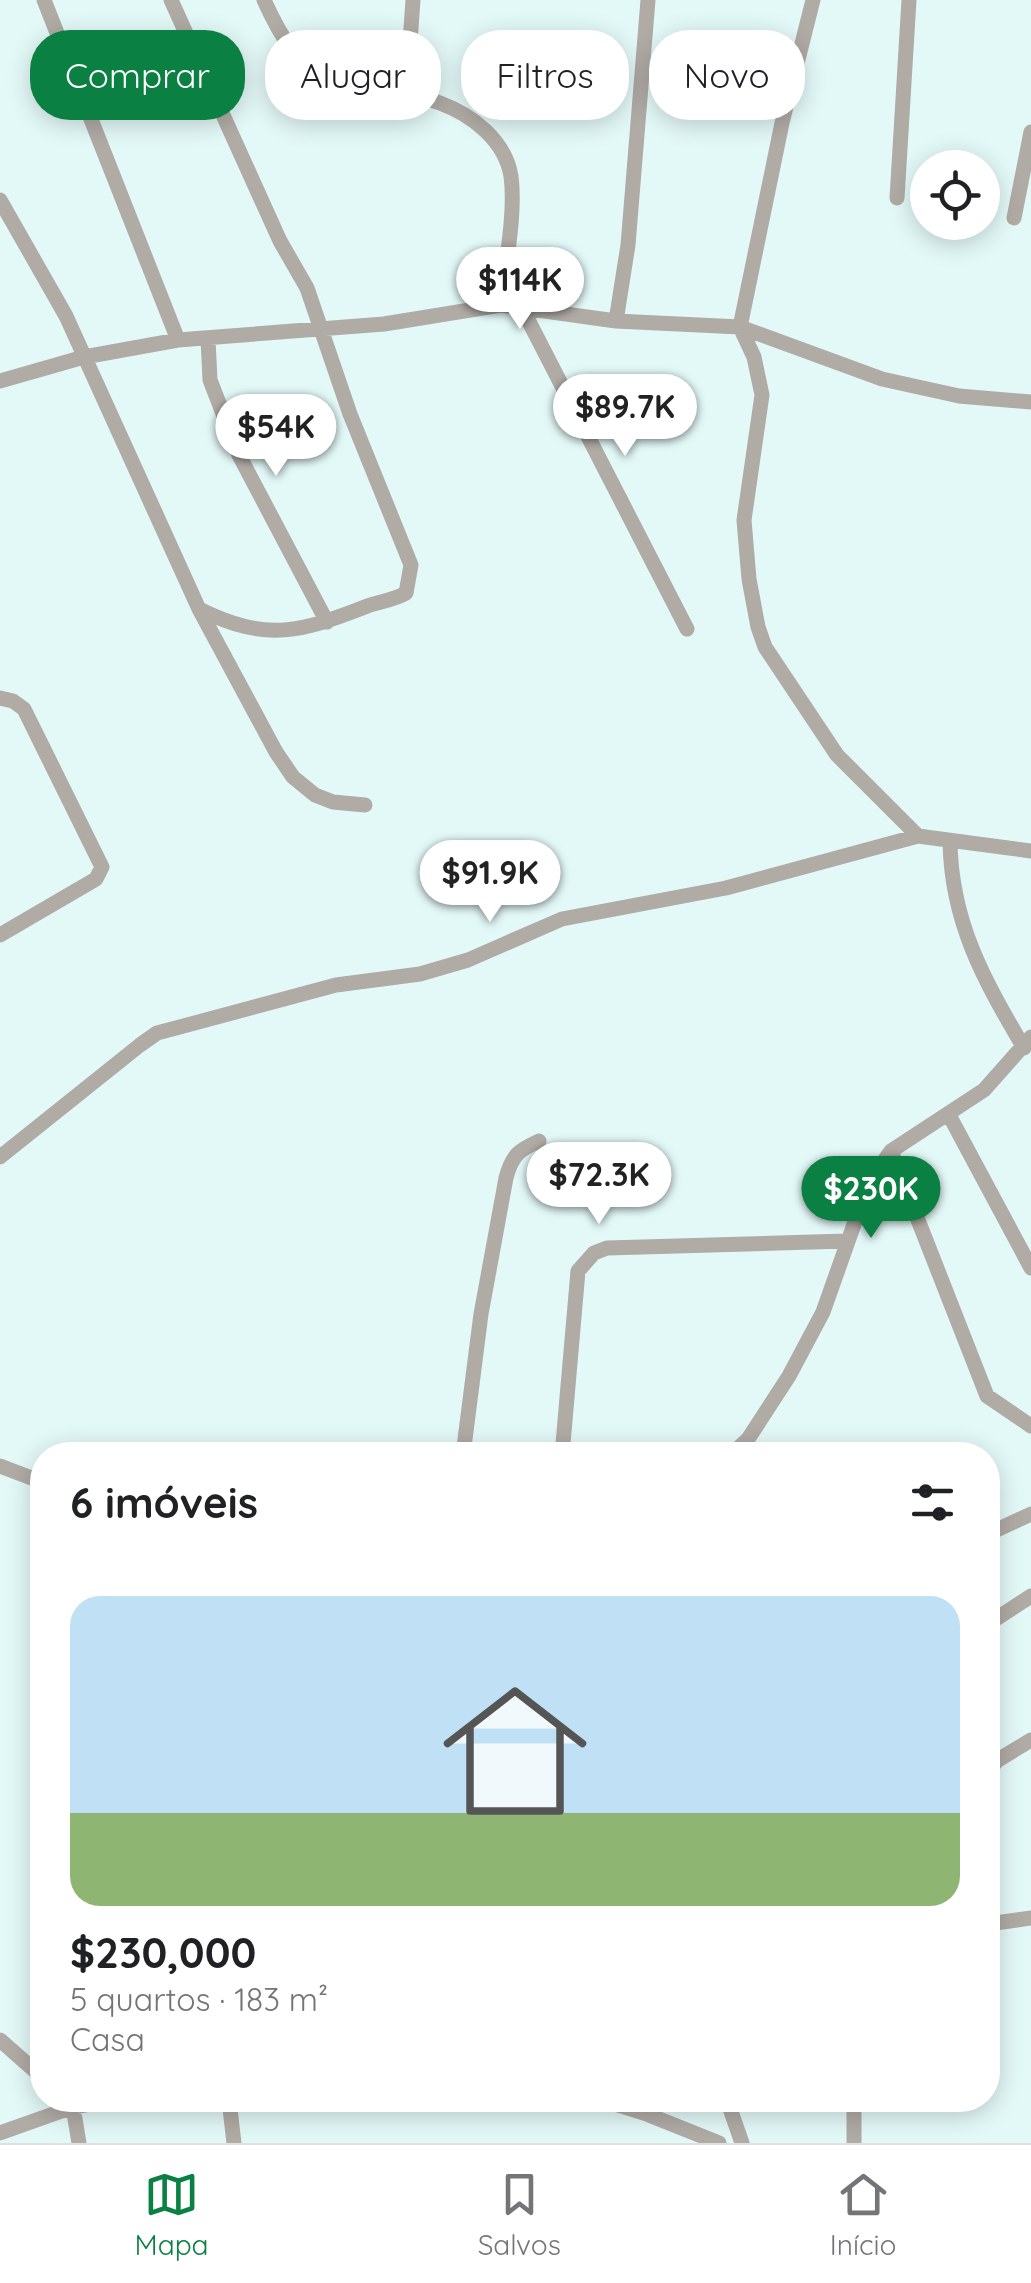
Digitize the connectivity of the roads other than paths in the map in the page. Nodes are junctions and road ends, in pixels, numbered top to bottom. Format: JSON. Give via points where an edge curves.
{"nodes":[{"id":1,"x":44,"y":0,"type":"edge"},
{"id":2,"x":172,"y":0,"type":"edge"},
{"id":3,"x":264,"y":0,"type":"edge"},
{"id":4,"x":413,"y":0,"type":"edge"},
{"id":5,"x":648,"y":0,"type":"edge"},
{"id":6,"x":814,"y":0,"type":"edge"},
{"id":7,"x":910,"y":0,"type":"edge"},
{"id":8,"x":280,"y":30,"type":"edge"},
{"id":9,"x":411,"y":30,"type":"edge"},
{"id":10,"x":441,"y":105,"type":"edge"},
{"id":11,"x":1031,"y":132,"type":"edge"},
{"id":12,"x":897,"y":198,"type":"dead end"},
{"id":13,"x":0,"y":200,"type":"edge"},
{"id":14,"x":1014,"y":218,"type":"dead end"},
{"id":15,"x":501,"y":305,"type":"junction"},
{"id":16,"x":523,"y":310,"type":"junction"},
{"id":17,"x":616,"y":321,"type":"junction"},
{"id":18,"x":740,"y":327,"type":"junction"},
{"id":19,"x":322,"y":329,"type":"junction"},
{"id":20,"x":208,"y":339,"type":"junction"},
{"id":21,"x":178,"y":340,"type":"junction"},
{"id":22,"x":84,"y":357,"type":"junction"},
{"id":23,"x":0,"y":381,"type":"edge"},
{"id":24,"x":1031,"y":402,"type":"edge"},
{"id":25,"x":199,"y":609,"type":"junction"},
{"id":26,"x":327,"y":622,"type":"junction"},
{"id":27,"x":687,"y":629,"type":"dead end"},
{"id":28,"x":0,"y":698,"type":"edge"},
{"id":29,"x":365,"y":805,"type":"dead end"},
{"id":30,"x":918,"y":836,"type":"junction"},
{"id":31,"x":950,"y":841,"type":"junction"},
{"id":32,"x":1031,"y":852,"type":"edge"},
{"id":33,"x":0,"y":935,"type":"edge"},
{"id":34,"x":1028,"y":1042,"type":"edge"},
{"id":35,"x":949,"y":1115,"type":"junction"},
{"id":36,"x":540,"y":1141,"type":"dead end"},
{"id":37,"x":891,"y":1152,"type":"junction"},
{"id":38,"x":0,"y":1157,"type":"edge"},
{"id":39,"x":846,"y":1242,"type":"junction"},
{"id":40,"x":1031,"y":1268,"type":"edge"},
{"id":41,"x":1031,"y":1426,"type":"edge"},
{"id":42,"x":465,"y":1442,"type":"edge"},
{"id":43,"x":563,"y":1442,"type":"edge"},
{"id":44,"x":745,"y":1442,"type":"edge"},
{"id":45,"x":0,"y":1466,"type":"edge"},
{"id":46,"x":30,"y":1477,"type":"edge"},
{"id":47,"x":1031,"y":1514,"type":"edge"},
{"id":48,"x":1000,"y":1528,"type":"edge"},
{"id":49,"x":1031,"y":1596,"type":"edge"},
{"id":50,"x":1000,"y":1616,"type":"edge"},
{"id":51,"x":1031,"y":1740,"type":"edge"},
{"id":52,"x":1000,"y":1759,"type":"edge"},
{"id":53,"x":1031,"y":1918,"type":"edge"},
{"id":54,"x":1000,"y":1922,"type":"edge"},
{"id":55,"x":0,"y":2040,"type":"edge"},
{"id":56,"x":30,"y":2066,"type":"edge"},
{"id":57,"x":51,"y":2112,"type":"edge"},
{"id":58,"x":72,"y":2112,"type":"edge"},
{"id":59,"x":230,"y":2112,"type":"edge"},
{"id":60,"x":644,"y":2112,"type":"edge"},
{"id":61,"x":731,"y":2112,"type":"edge"},
{"id":62,"x":854,"y":2112,"type":"edge"},
{"id":63,"x":0,"y":2134,"type":"edge"},
{"id":64,"x":79,"y":2143,"type":"edge"},
{"id":65,"x":234,"y":2143,"type":"edge"},
{"id":66,"x":718,"y":2143,"type":"edge"},
{"id":67,"x":742,"y":2143,"type":"edge"},
{"id":68,"x":854,"y":2143,"type":"edge"}],
"edges":[{"from":1,"to":21,"type":"street"},
{"from":2,"to":19,"type":"street"},
{"from":3,"to":8,"type":"street"},
{"from":4,"to":9,"type":"street"},
{"from":5,"to":17,"type":"street"},
{"from":6,"to":18,"type":"street"},
{"from":7,"to":12,"type":"street"},
{"from":10,"to":15,"type":"street","via":[[486,131],[506,154],[512,180]]},
{"from":11,"to":14,"type":"street"},
{"from":13,"to":22,"type":"street"},
{"from":15,"to":16,"type":"street"},
{"from":15,"to":19,"type":"street"},
{"from":16,"to":17,"type":"street"},
{"from":16,"to":27,"type":"street"},
{"from":17,"to":18,"type":"street"},
{"from":18,"to":24,"type":"street","via":[[882,379]]},
{"from":18,"to":30,"type":"street","via":[[762,395],[744,520],[758,627],[837,754]]},
{"from":19,"to":20,"type":"street"},
{"from":19,"to":26,"type":"street","via":[[411,565],[406,593]]},
{"from":20,"to":21,"type":"street"},
{"from":20,"to":26,"type":"street","via":[[210,380],[238,456]]},
{"from":21,"to":22,"type":"street"},
{"from":22,"to":23,"type":"street"},
{"from":22,"to":25,"type":"street"},
{"from":25,"to":26,"type":"street","via":[[258,631]]},
{"from":25,"to":29,"type":"street","via":[[293,777],[316,796]]},
{"from":28,"to":33,"type":"street","via":[[24,709],[102,867],[96,879]]},
{"from":30,"to":31,"type":"street"},
{"from":30,"to":38,"type":"street","via":[[726,888],[562,918],[420,974],[336,985],[158,1033]]},
{"from":31,"to":32,"type":"street"},
{"from":31,"to":34,"type":"street","via":[[957,910],[986,984]]},
{"from":34,"to":35,"type":"street","via":[[984,1090]]},
{"from":35,"to":37,"type":"street"},
{"from":35,"to":40,"type":"street"},
{"from":36,"to":42,"type":"street","via":[[510,1160]]},
{"from":37,"to":39,"type":"street","via":[[869,1182]]},
{"from":37,"to":41,"type":"street","via":[[988,1396]]},
{"from":39,"to":43,"type":"street","via":[[606,1248],[594,1254],[578,1271]]},
{"from":39,"to":44,"type":"street","via":[[822,1312]]},
{"from":45,"to":46,"type":"street"},
{"from":47,"to":48,"type":"street"},
{"from":49,"to":50,"type":"street"},
{"from":51,"to":52,"type":"street"},
{"from":53,"to":54,"type":"street"},
{"from":55,"to":56,"type":"street"},
{"from":57,"to":63,"type":"street"},
{"from":58,"to":64,"type":"street"},
{"from":59,"to":65,"type":"street"},
{"from":60,"to":66,"type":"street"},
{"from":61,"to":67,"type":"street"},
{"from":62,"to":68,"type":"street"}]}
